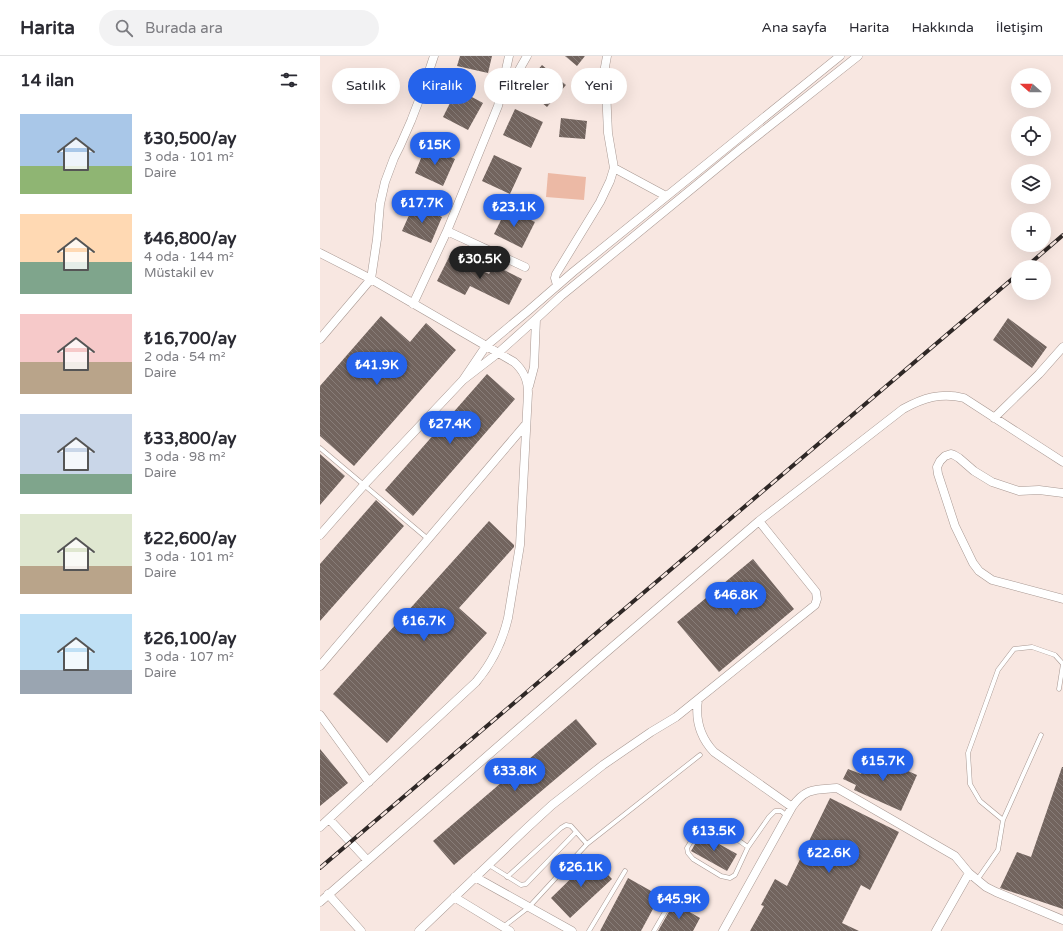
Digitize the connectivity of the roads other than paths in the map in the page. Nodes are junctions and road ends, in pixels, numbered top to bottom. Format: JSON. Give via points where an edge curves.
{"nodes":[{"id":1,"x":434,"y":56,"type":"edge"},
{"id":2,"x":508,"y":56,"type":"edge"},
{"id":3,"x":528,"y":56,"type":"edge"},
{"id":4,"x":607,"y":56,"type":"edge"},
{"id":5,"x":840,"y":56,"type":"edge"},
{"id":6,"x":858,"y":56,"type":"edge"},
{"id":7,"x":498,"y":106,"type":"junction"},
{"id":8,"x":614,"y":168,"type":"junction"},
{"id":9,"x":666,"y":196,"type":"junction"},
{"id":10,"x":447,"y":231,"type":"junction"},
{"id":11,"x":320,"y":253,"type":"edge"},
{"id":12,"x":524,"y":267,"type":"dead end"},
{"id":13,"x":371,"y":279,"type":"junction"},
{"id":14,"x":557,"y":285,"type":"junction"},
{"id":15,"x":413,"y":304,"type":"junction"},
{"id":16,"x":536,"y":318,"type":"junction"},
{"id":17,"x":320,"y":339,"type":"edge"},
{"id":18,"x":486,"y":346,"type":"junction"},
{"id":19,"x":1063,"y":347,"type":"edge"},
{"id":20,"x":498,"y":353,"type":"junction"},
{"id":21,"x":463,"y":380,"type":"junction"},
{"id":22,"x":528,"y":393,"type":"junction"},
{"id":23,"x":994,"y":418,"type":"junction"},
{"id":24,"x":526,"y":424,"type":"junction"},
{"id":25,"x":320,"y":448,"type":"edge"},
{"id":26,"x":1063,"y":462,"type":"edge"},
{"id":27,"x":364,"y":485,"type":"junction"},
{"id":28,"x":1063,"y":493,"type":"edge"},
{"id":29,"x":759,"y":521,"type":"junction"},
{"id":30,"x":320,"y":535,"type":"edge"},
{"id":31,"x":428,"y":539,"type":"junction"},
{"id":32,"x":1063,"y":599,"type":"edge"},
{"id":33,"x":320,"y":666,"type":"edge"},
{"id":34,"x":1060,"y":689,"type":"dead end"},
{"id":35,"x":698,"y":700,"type":"junction"},
{"id":36,"x":320,"y":715,"type":"edge"},
{"id":37,"x":1041,"y":735,"type":"dead end"},
{"id":38,"x":700,"y":755,"type":"dead end"},
{"id":39,"x":369,"y":782,"type":"junction"},
{"id":40,"x":792,"y":807,"type":"junction"},
{"id":41,"x":787,"y":816,"type":"junction"},
{"id":42,"x":329,"y":819,"type":"junction"},
{"id":43,"x":1003,"y":820,"type":"junction"},
{"id":44,"x":320,"y":827,"type":"edge"},
{"id":45,"x":576,"y":832,"type":"junction"},
{"id":46,"x":587,"y":844,"type":"junction"},
{"id":47,"x":748,"y":847,"type":"junction"},
{"id":48,"x":367,"y":860,"type":"junction"},
{"id":49,"x":488,"y":865,"type":"junction"},
{"id":50,"x":625,"y":871,"type":"dead end"},
{"id":51,"x":969,"y":873,"type":"junction"},
{"id":52,"x":475,"y":877,"type":"junction"},
{"id":53,"x":507,"y":877,"type":"junction"},
{"id":54,"x":977,"y":880,"type":"junction"},
{"id":55,"x":328,"y":894,"type":"junction"},
{"id":56,"x":454,"y":897,"type":"junction"},
{"id":57,"x":672,"y":898,"type":"dead end"},
{"id":58,"x":320,"y":902,"type":"edge"},
{"id":59,"x":529,"y":907,"type":"junction"},
{"id":60,"x":1063,"y":920,"type":"edge"},
{"id":61,"x":504,"y":930,"type":"edge"},
{"id":62,"x":361,"y":931,"type":"edge"},
{"id":63,"x":419,"y":931,"type":"edge"},
{"id":64,"x":572,"y":931,"type":"edge"},
{"id":65,"x":589,"y":931,"type":"edge"},
{"id":66,"x":654,"y":931,"type":"edge"},
{"id":67,"x":723,"y":931,"type":"edge"},
{"id":68,"x":936,"y":931,"type":"edge"}],
"edges":[{"from":1,"to":13,"type":"street","via":[[421,96],[385,182]]},
{"from":2,"to":7,"type":"street"},
{"from":3,"to":7,"type":"street"},
{"from":4,"to":8,"type":"street","via":[[605,67],[608,133]]},
{"from":5,"to":9,"type":"street"},
{"from":6,"to":16,"type":"street","via":[[738,151]]},
{"from":7,"to":10,"type":"street"},
{"from":8,"to":9,"type":"street"},
{"from":8,"to":14,"type":"street","via":[[600,202],[556,274]]},
{"from":9,"to":14,"type":"street"},
{"from":10,"to":12,"type":"street"},
{"from":10,"to":15,"type":"street"},
{"from":11,"to":13,"type":"street"},
{"from":13,"to":15,"type":"street"},
{"from":13,"to":17,"type":"street"},
{"from":14,"to":18,"type":"street"},
{"from":15,"to":18,"type":"street"},
{"from":16,"to":20,"type":"street"},
{"from":16,"to":22,"type":"street","via":[[534,367]]},
{"from":18,"to":20,"type":"street"},
{"from":18,"to":21,"type":"street"},
{"from":19,"to":23,"type":"street"},
{"from":20,"to":21,"type":"street"},
{"from":20,"to":22,"type":"street","via":[[514,362],[521,370],[527,380]]},
{"from":21,"to":27,"type":"street"},
{"from":22,"to":24,"type":"street"},
{"from":23,"to":26,"type":"street"},
{"from":23,"to":29,"type":"street","via":[[964,398],[956,396],[935,396],[912,404],[894,414]]},
{"from":24,"to":31,"type":"street"},
{"from":24,"to":39,"type":"street","via":[[520,545],[506,629],[498,650],[476,682]]},
{"from":25,"to":27,"type":"lane"},
{"from":27,"to":30,"type":"street"},
{"from":27,"to":31,"type":"lane"},
{"from":28,"to":32,"type":"street","via":[[1049,490],[1019,491],[1005,487],[974,471],[954,455],[942,458],[937,467],[955,526],[970,559],[979,571],[992,580]]},
{"from":29,"to":35,"type":"street","via":[[816,592],[817,602]]},
{"from":29,"to":48,"type":"street"},
{"from":31,"to":33,"type":"street"},
{"from":34,"to":43,"type":"lane","via":[[1063,664],[1055,655],[1032,647],[1014,649],[998,670],[968,754],[970,784],[973,790],[980,801]]},
{"from":35,"to":40,"type":"street","via":[[696,714],[699,729],[714,752]]},
{"from":35,"to":49,"type":"street","via":[[578,785],[533,822]]},
{"from":36,"to":39,"type":"street"},
{"from":37,"to":43,"type":"lane"},
{"from":38,"to":46,"type":"lane"},
{"from":39,"to":42,"type":"street"},
{"from":40,"to":41,"type":"street"},
{"from":40,"to":51,"type":"street","via":[[808,792],[837,788],[955,856]]},
{"from":41,"to":47,"type":"lane","via":[[775,811]]},
{"from":41,"to":67,"type":"street"},
{"from":42,"to":44,"type":"street"},
{"from":42,"to":48,"type":"street"},
{"from":43,"to":54,"type":"lane","via":[[998,850]]},
{"from":45,"to":46,"type":"lane"},
{"from":45,"to":53,"type":"lane","via":[[571,826],[561,828]]},
{"from":45,"to":53,"type":"lane","via":[[526,884],[521,885]]},
{"from":46,"to":59,"type":"lane"},
{"from":47,"to":47,"type":"lane","via":[[735,875],[730,878],[721,876],[693,859],[687,848],[702,827],[709,825]]},
{"from":48,"to":55,"type":"street"},
{"from":49,"to":52,"type":"street"},
{"from":49,"to":53,"type":"lane"},
{"from":50,"to":65,"type":"lane"},
{"from":51,"to":54,"type":"street"},
{"from":51,"to":68,"type":"street"},
{"from":52,"to":56,"type":"street"},
{"from":52,"to":59,"type":"street"},
{"from":54,"to":60,"type":"street","via":[[996,892]]},
{"from":55,"to":58,"type":"street"},
{"from":55,"to":62,"type":"street"},
{"from":56,"to":61,"type":"street"},
{"from":56,"to":63,"type":"street"},
{"from":57,"to":66,"type":"lane"},
{"from":59,"to":61,"type":"lane"},
{"from":59,"to":64,"type":"street"}]}
